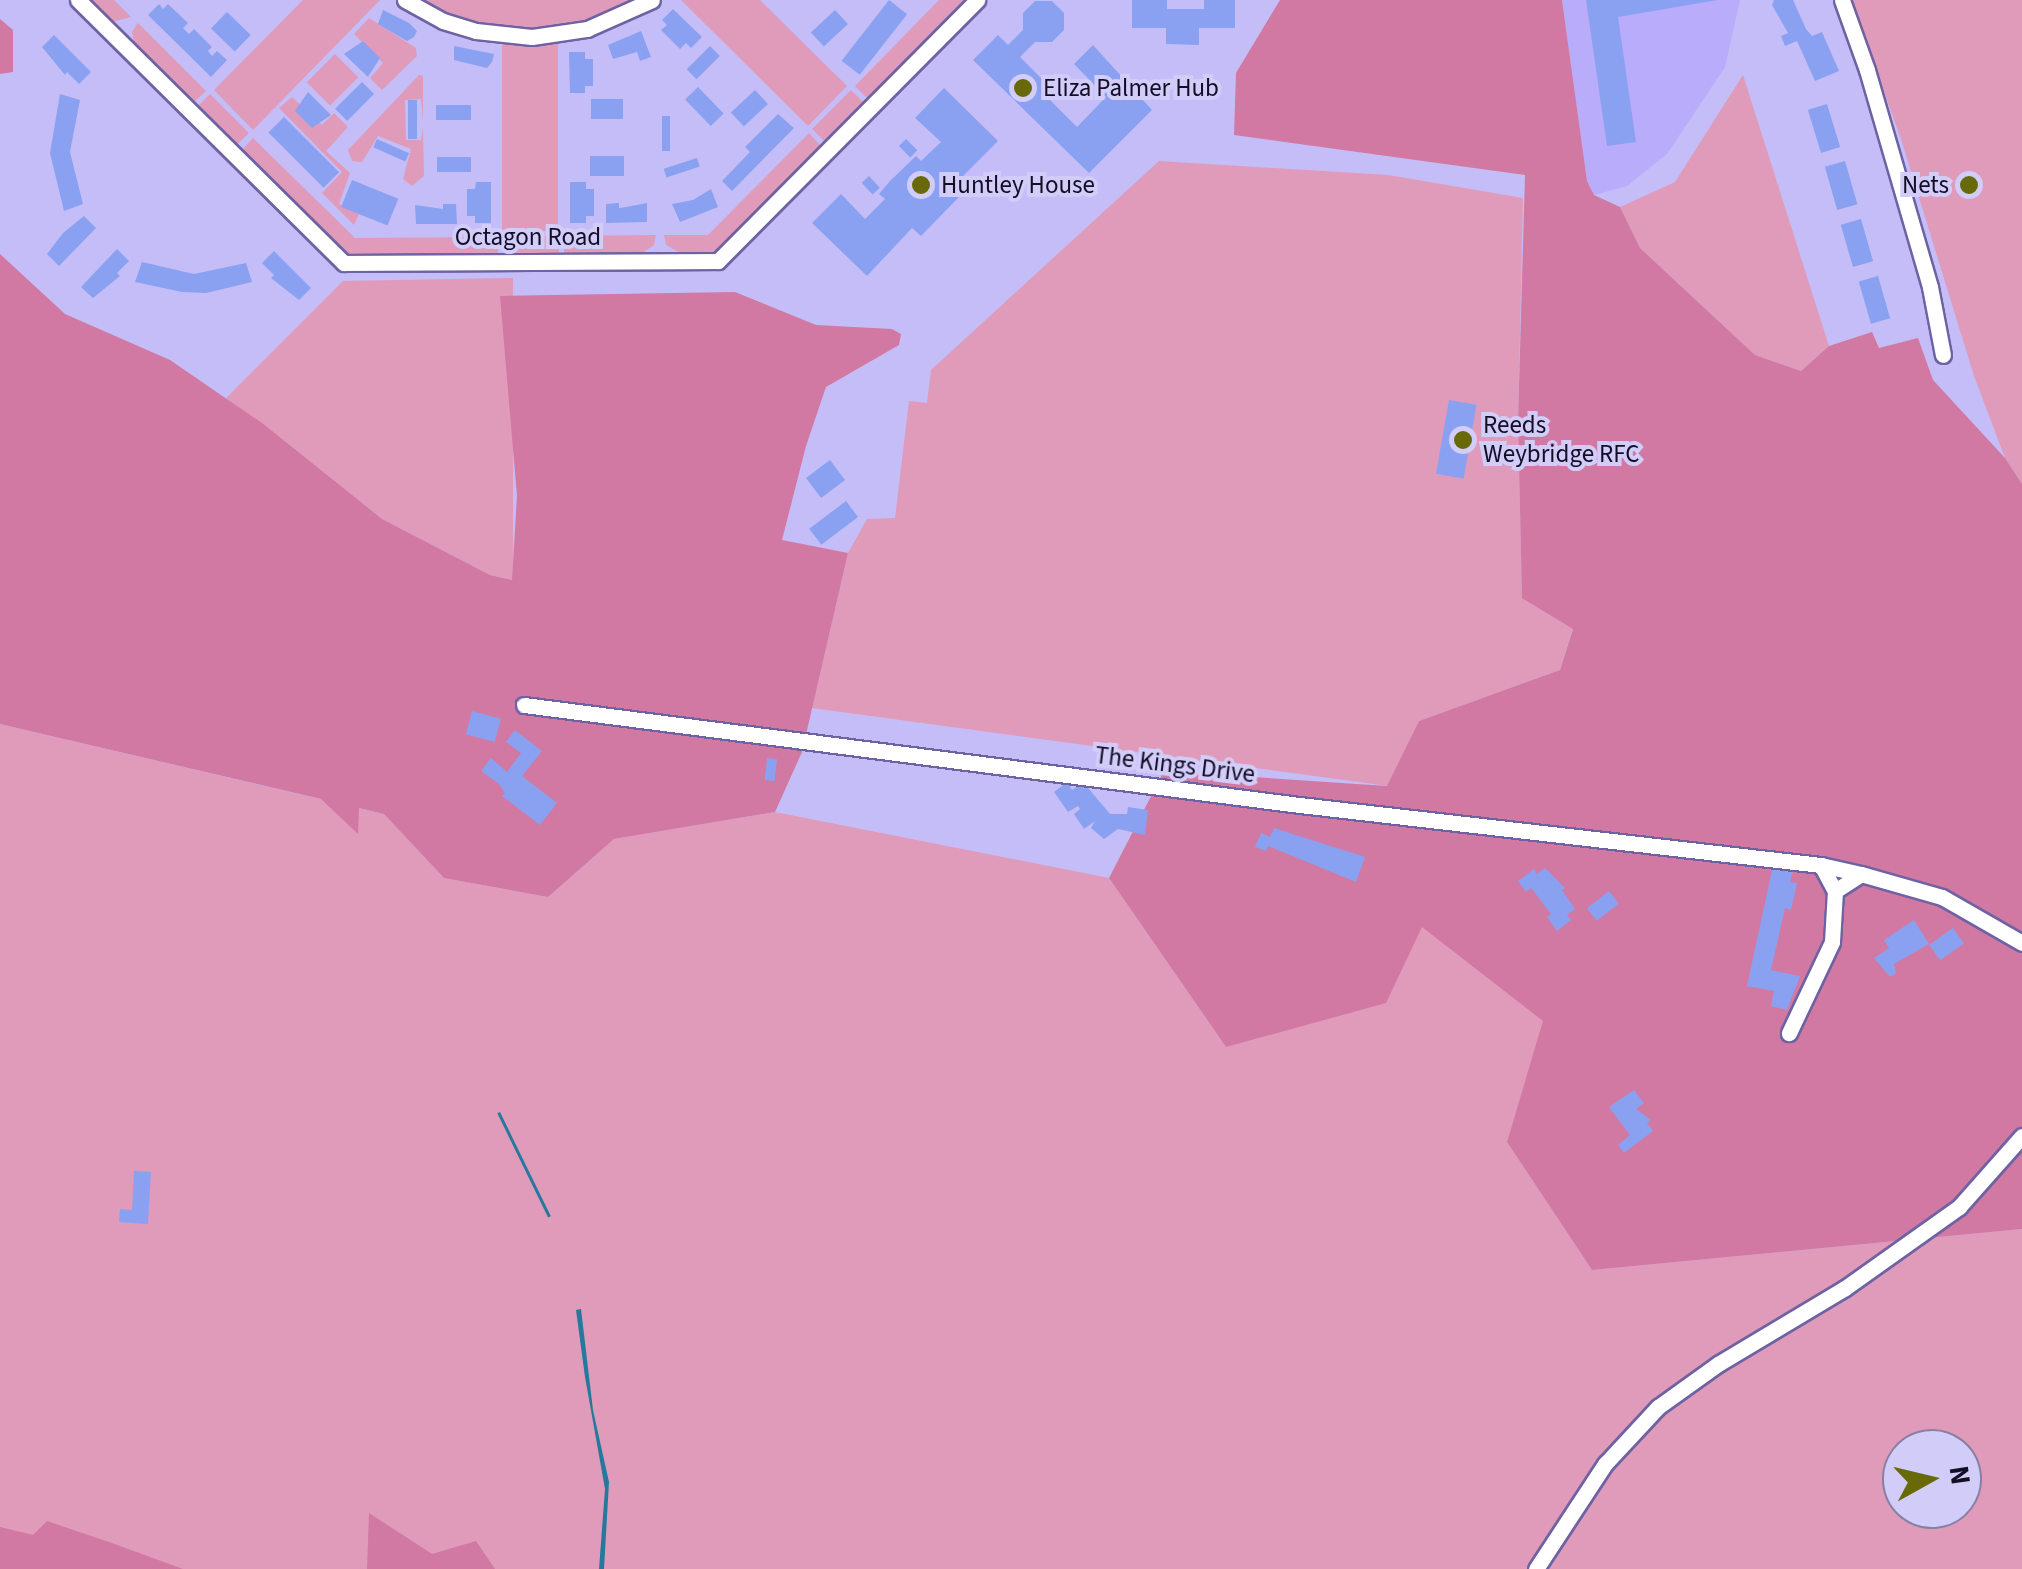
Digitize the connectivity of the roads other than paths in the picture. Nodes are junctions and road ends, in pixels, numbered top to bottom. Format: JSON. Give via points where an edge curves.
{"nodes":[{"id":1,"x":78,"y":0,"type":"edge"},
{"id":2,"x":405,"y":0,"type":"edge"},
{"id":3,"x":652,"y":0,"type":"edge"},
{"id":4,"x":977,"y":0,"type":"edge"},
{"id":5,"x":1842,"y":0,"type":"edge"},
{"id":6,"x":1944,"y":355,"type":"dead end"},
{"id":7,"x":524,"y":705,"type":"dead end"},
{"id":8,"x":1821,"y":865,"type":"junction"},
{"id":9,"x":1860,"y":874,"type":"junction"},
{"id":10,"x":1836,"y":891,"type":"junction"},
{"id":11,"x":2022,"y":943,"type":"edge"},
{"id":12,"x":1789,"y":1033,"type":"dead end"},
{"id":13,"x":2022,"y":1136,"type":"edge"},
{"id":14,"x":1536,"y":1569,"type":"edge"}],
"edges":[{"from":1,"to":4,"type":"street","name":"Octagon Road","via":[[344,263],[718,261]]},
{"from":2,"to":3,"type":"street","via":[[476,31],[532,37],[587,30]]},
{"from":5,"to":6,"type":"street","via":[[1868,70]]},
{"from":7,"to":8,"type":"street","name":"The Kings Drive"},
{"from":8,"to":9,"type":"street","name":"The Kings Drive"},
{"from":8,"to":10,"type":"street"},
{"from":9,"to":10,"type":"street"},
{"from":9,"to":11,"type":"street","name":"The Kings Drive","via":[[1942,897]]},
{"from":10,"to":12,"type":"street","via":[[1832,942]]},
{"from":13,"to":14,"type":"street","via":[[1959,1207],[1658,1407],[1605,1464]]}]}
